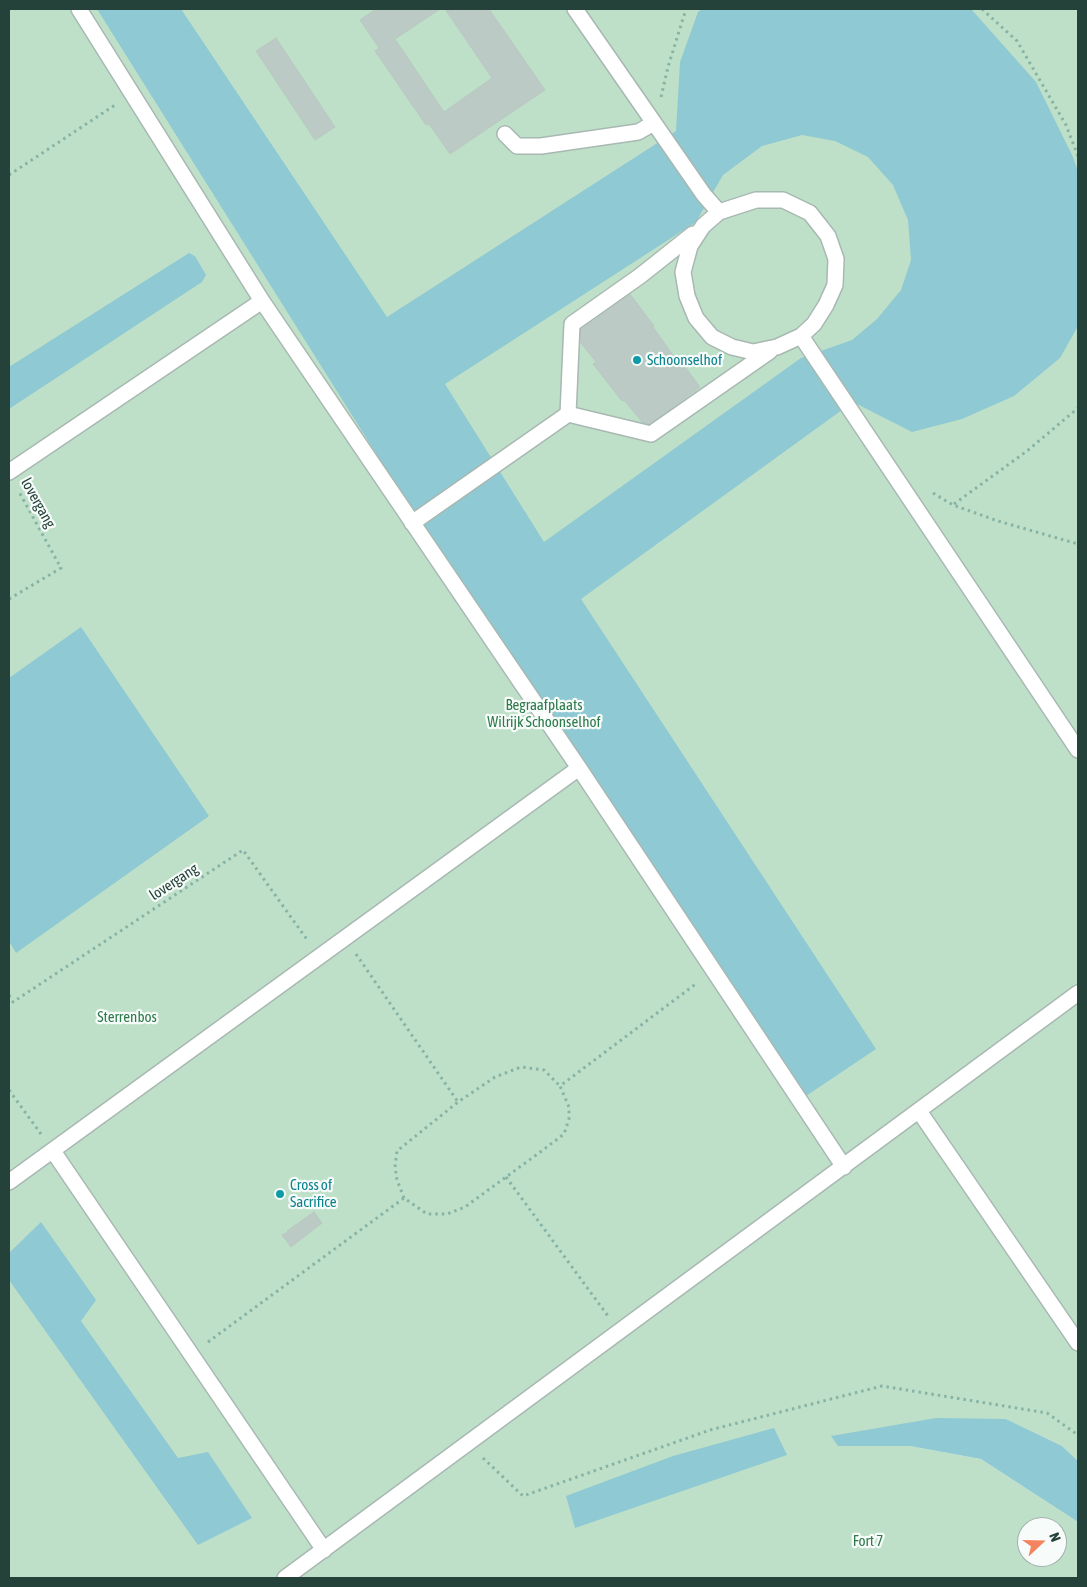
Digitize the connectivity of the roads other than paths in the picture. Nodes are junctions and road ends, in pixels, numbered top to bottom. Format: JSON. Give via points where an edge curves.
{"nodes":[{"id":1,"x":79,"y":9,"type":"edge"},
{"id":2,"x":575,"y":9,"type":"edge"},
{"id":3,"x":654,"y":123,"type":"junction"},
{"id":4,"x":505,"y":134,"type":"dead end"},
{"id":5,"x":718,"y":212,"type":"junction"},
{"id":6,"x":703,"y":226,"type":"junction"},
{"id":7,"x":262,"y":302,"type":"junction"},
{"id":8,"x":805,"y":342,"type":"junction"},
{"id":9,"x":777,"y":347,"type":"junction"},
{"id":10,"x":568,"y":414,"type":"junction"},
{"id":11,"x":11,"y":477,"type":"edge"},
{"id":12,"x":412,"y":523,"type":"junction"},
{"id":13,"x":1078,"y":750,"type":"edge"},
{"id":14,"x":579,"y":768,"type":"junction"},
{"id":15,"x":1078,"y":993,"type":"edge"},
{"id":16,"x":919,"y":1111,"type":"junction"},
{"id":17,"x":53,"y":1151,"type":"junction"},
{"id":18,"x":844,"y":1166,"type":"junction"},
{"id":19,"x":9,"y":1182,"type":"edge"},
{"id":20,"x":1078,"y":1344,"type":"edge"},
{"id":21,"x":324,"y":1550,"type":"junction"},
{"id":22,"x":285,"y":1578,"type":"edge"}],
"edges":[{"from":1,"to":7,"type":"lane"},
{"from":2,"to":3,"type":"lane"},
{"from":3,"to":4,"type":"lane","via":[[638,132],[541,146],[517,146]]},
{"from":3,"to":5,"type":"lane"},
{"from":5,"to":6,"type":"lane"},
{"from":5,"to":8,"type":"lane","via":[[756,200],[783,200],[810,213],[828,236],[836,260],[835,285]]},
{"from":6,"to":9,"type":"lane","via":[[690,246],[683,272],[686,296],[696,318],[712,337],[732,347],[753,352]]},
{"from":6,"to":10,"type":"lane","via":[[572,324]]},
{"from":7,"to":11,"type":"lane"},
{"from":7,"to":12,"type":"lane"},
{"from":8,"to":9,"type":"lane"},
{"from":8,"to":13,"type":"lane"},
{"from":9,"to":10,"type":"lane","via":[[651,434]]},
{"from":10,"to":12,"type":"lane"},
{"from":12,"to":14,"type":"lane"},
{"from":14,"to":17,"type":"lane"},
{"from":14,"to":18,"type":"lane"},
{"from":15,"to":16,"type":"lane"},
{"from":16,"to":18,"type":"lane"},
{"from":16,"to":20,"type":"lane"},
{"from":17,"to":19,"type":"lane"},
{"from":17,"to":21,"type":"lane"},
{"from":18,"to":21,"type":"lane"},
{"from":21,"to":22,"type":"lane"}]}
